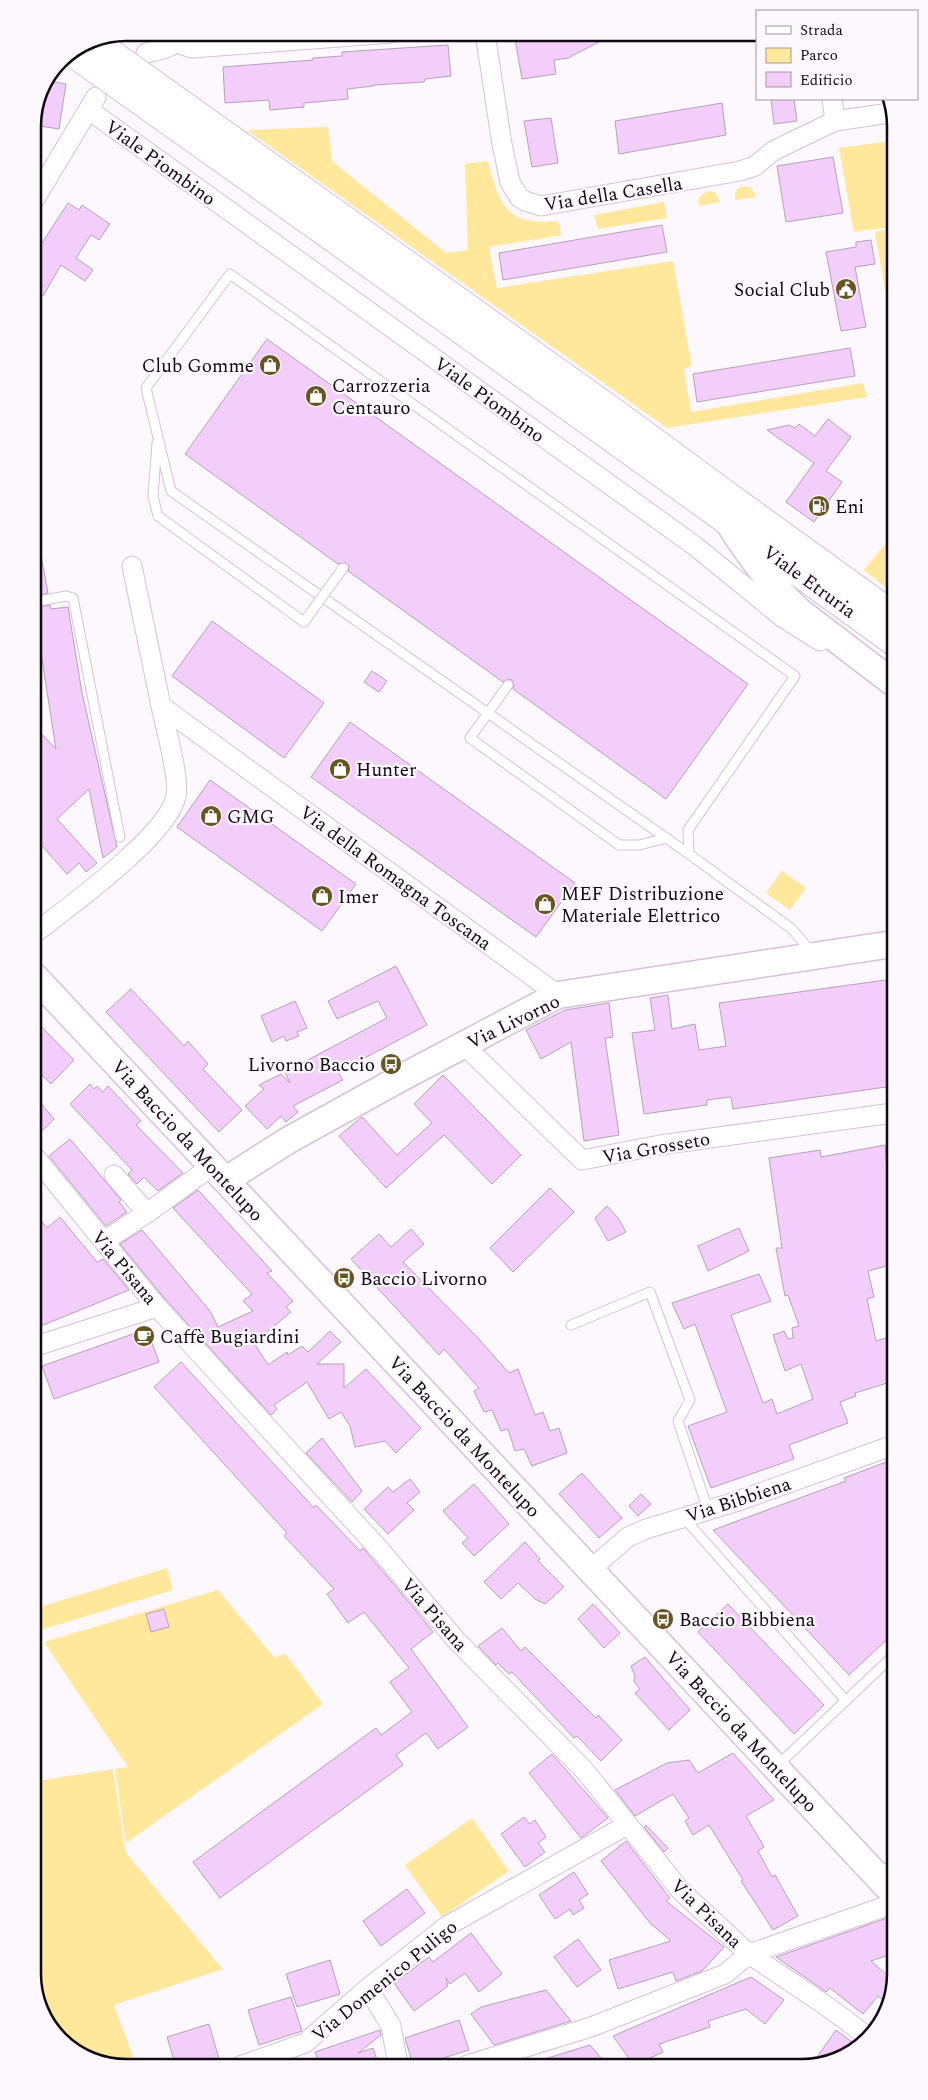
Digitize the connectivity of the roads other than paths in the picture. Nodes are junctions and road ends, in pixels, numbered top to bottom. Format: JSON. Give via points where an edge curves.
{"nodes":[{"id":1,"x":171,"y":41,"type":"edge"},
{"id":2,"x":182,"y":41,"type":"edge"},
{"id":3,"x":290,"y":41,"type":"edge"},
{"id":4,"x":486,"y":41,"type":"edge"},
{"id":5,"x":114,"y":42,"type":"edge"},
{"id":6,"x":99,"y":46,"type":"edge"},
{"id":7,"x":146,"y":52,"type":"dead end"},
{"id":8,"x":78,"y":57,"type":"edge"},
{"id":9,"x":70,"y":62,"type":"edge"},
{"id":10,"x":832,"y":100,"type":"edge"},
{"id":11,"x":154,"y":111,"type":"junction"},
{"id":12,"x":886,"y":114,"type":"edge"},
{"id":13,"x":834,"y":121,"type":"junction"},
{"id":14,"x":212,"y":126,"type":"junction"},
{"id":15,"x":41,"y":189,"type":"edge"},
{"id":16,"x":322,"y":217,"type":"junction"},
{"id":17,"x":158,"y":435,"type":"junction"},
{"id":18,"x":734,"y":513,"type":"junction"},
{"id":19,"x":132,"y":566,"type":"dead end"},
{"id":20,"x":343,"y":568,"type":"dead end"},
{"id":21,"x":41,"y":601,"type":"edge"},
{"id":22,"x":887,"y":612,"type":"edge"},
{"id":23,"x":887,"y":636,"type":"edge"},
{"id":24,"x":887,"y":680,"type":"edge"},
{"id":25,"x":887,"y":681,"type":"edge"},
{"id":26,"x":508,"y":686,"type":"dead end"},
{"id":27,"x":161,"y":706,"type":"junction"},
{"id":28,"x":120,"y":837,"type":"dead end"},
{"id":29,"x":667,"y":838,"type":"junction"},
{"id":30,"x":689,"y":854,"type":"junction"},
{"id":31,"x":41,"y":928,"type":"edge"},
{"id":32,"x":887,"y":945,"type":"edge"},
{"id":33,"x":815,"y":957,"type":"junction"},
{"id":34,"x":41,"y":982,"type":"edge"},
{"id":35,"x":558,"y":995,"type":"junction"},
{"id":36,"x":464,"y":1045,"type":"junction"},
{"id":37,"x":887,"y":1114,"type":"edge"},
{"id":38,"x":41,"y":1164,"type":"edge"},
{"id":39,"x":219,"y":1173,"type":"junction"},
{"id":40,"x":114,"y":1175,"type":"dead end"},
{"id":41,"x":147,"y":1213,"type":"junction"},
{"id":42,"x":104,"y":1241,"type":"junction"},
{"id":43,"x":158,"y":1306,"type":"junction"},
{"id":44,"x":571,"y":1325,"type":"dead end"},
{"id":45,"x":41,"y":1344,"type":"edge"},
{"id":46,"x":887,"y":1446,"type":"edge"},
{"id":47,"x":708,"y":1510,"type":"junction"},
{"id":48,"x":684,"y":1518,"type":"junction"},
{"id":49,"x":591,"y":1570,"type":"junction"},
{"id":50,"x":887,"y":1662,"type":"edge"},
{"id":51,"x":846,"y":1701,"type":"junction"},
{"id":52,"x":776,"y":1767,"type":"junction"},
{"id":53,"x":627,"y":1825,"type":"junction"},
{"id":54,"x":887,"y":1875,"type":"edge"},
{"id":55,"x":887,"y":1906,"type":"edge"},
{"id":56,"x":749,"y":1954,"type":"junction"},
{"id":57,"x":368,"y":1988,"type":"junction"},
{"id":58,"x":863,"y":2033,"type":"edge"},
{"id":59,"x":260,"y":2059,"type":"edge"},
{"id":60,"x":397,"y":2059,"type":"edge"},
{"id":61,"x":486,"y":2059,"type":"edge"}],
"edges":[{"from":1,"to":7,"type":"street","via":[[167,49]]},
{"from":2,"to":3,"type":"street","via":[[192,48]]},
{"from":4,"to":13,"type":"street","name":"Via della Casella","via":[[510,182],[519,197],[531,204],[540,206],[740,171],[754,166],[773,150]]},
{"from":5,"to":14,"type":"main road","bridge":true},
{"from":6,"to":14,"type":"main road","bridge":true},
{"from":8,"to":11,"type":"main road","bridge":true},
{"from":9,"to":11,"type":"main road","bridge":true},
{"from":10,"to":13,"type":"street"},
{"from":11,"to":16,"type":"main road","bridge":true},
{"from":12,"to":13,"type":"street","name":"Via della Casella"},
{"from":14,"to":16,"type":"main road","bridge":true},
{"from":15,"to":25,"type":"street","name":"Viale Piombino","via":[[93,103],[695,546],[782,617]]},
{"from":16,"to":18,"type":"main road","via":[[621,418]]},
{"from":17,"to":20,"type":"lane","bridge":true,"via":[[152,496],[158,516],[304,622]]},
{"from":17,"to":29,"type":"lane","via":[[171,491]]},
{"from":17,"to":30,"type":"lane","via":[[146,388],[230,274],[796,676],[688,830]]},
{"from":18,"to":22,"type":"main road","name":"Viale Etruria"},
{"from":18,"to":23,"type":"main road","name":"Viale Etruria"},
{"from":18,"to":24,"type":"street","name":"Viale Piombino","via":[[755,563],[785,598]]},
{"from":19,"to":27,"type":"street"},
{"from":21,"to":28,"type":"lane","via":[[66,596],[73,598]]},
{"from":26,"to":29,"type":"lane","via":[[470,738],[618,845],[639,845]]},
{"from":27,"to":31,"type":"street","via":[[175,776],[176,797],[168,813],[135,853]]},
{"from":27,"to":35,"type":"street","name":"Via della Romagna Toscana"},
{"from":29,"to":30,"type":"lane"},
{"from":30,"to":33,"type":"lane","via":[[792,929]]},
{"from":32,"to":33,"type":"street","name":"Via Livorno"},
{"from":33,"to":35,"type":"street","name":"Via Livorno"},
{"from":34,"to":39,"type":"street","name":"Via Baccio da Montelupo"},
{"from":35,"to":36,"type":"street","name":"Via Livorno"},
{"from":36,"to":37,"type":"street","name":"Via Grosseto","via":[[582,1160],[660,1145]]},
{"from":36,"to":39,"type":"street","name":"Via Livorno","via":[[287,1141]]},
{"from":38,"to":42,"type":"street","name":"Via Pisana"},
{"from":39,"to":41,"type":"street"},
{"from":39,"to":49,"type":"street","name":"Via Baccio da Montelupo"},
{"from":40,"to":41,"type":"street"},
{"from":41,"to":42,"type":"street"},
{"from":42,"to":43,"type":"street","name":"Via Pisana"},
{"from":43,"to":45,"type":"street"},
{"from":43,"to":53,"type":"street","name":"Via Pisana","via":[[381,1551],[456,1640],[568,1752]]},
{"from":44,"to":47,"type":"lane","via":[[650,1292],[690,1400],[678,1421]]},
{"from":46,"to":47,"type":"street","name":"Via Bibbiena"},
{"from":47,"to":48,"type":"street","name":"Via Bibbiena"},
{"from":48,"to":49,"type":"street","name":"Via Bibbiena","via":[[628,1537]]},
{"from":48,"to":51,"type":"lane"},
{"from":49,"to":52,"type":"street","name":"Via Baccio da Montelupo"},
{"from":50,"to":51,"type":"lane"},
{"from":51,"to":52,"type":"lane"},
{"from":52,"to":54,"type":"street","name":"Via Baccio da Montelupo"},
{"from":53,"to":56,"type":"street","name":"Via Pisana","via":[[681,1891]]},
{"from":53,"to":57,"type":"street","name":"Via Domenico Puligo","via":[[447,1926]]},
{"from":55,"to":56,"type":"street"},
{"from":56,"to":58,"type":"street","name":"Via Pisana"},
{"from":56,"to":61,"type":"street","via":[[725,1974],[600,2023]]},
{"from":57,"to":59,"type":"street","name":"Via Domenico Puligo","via":[[305,2043]]},
{"from":57,"to":60,"type":"street","via":[[391,2026]]}]}
